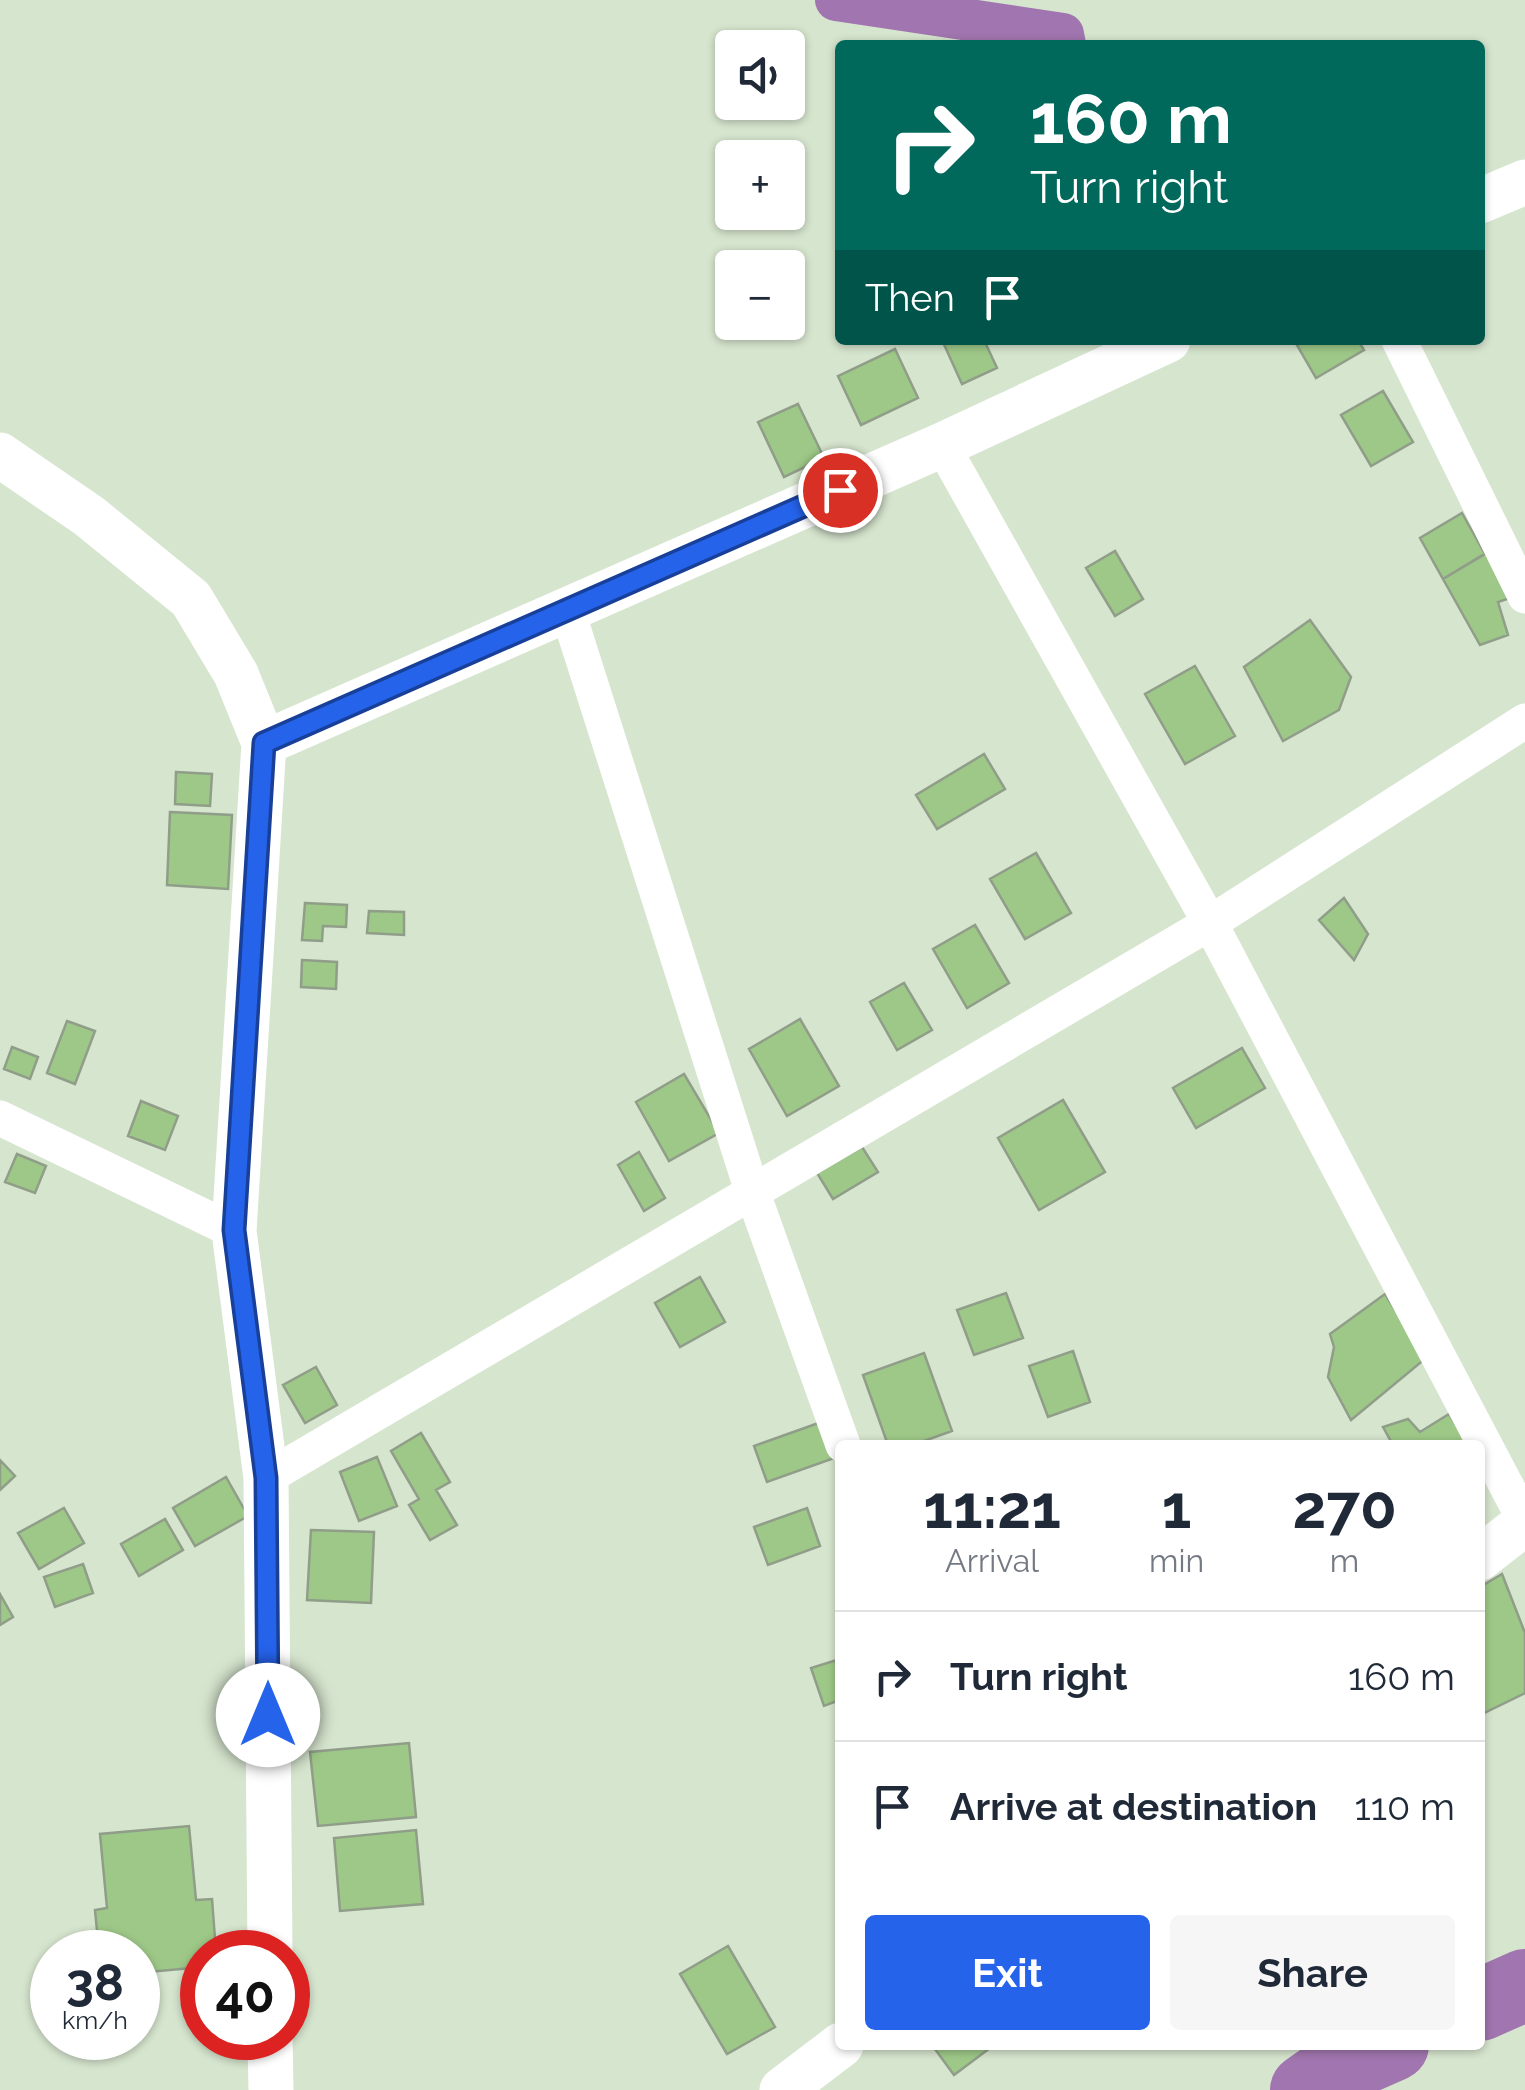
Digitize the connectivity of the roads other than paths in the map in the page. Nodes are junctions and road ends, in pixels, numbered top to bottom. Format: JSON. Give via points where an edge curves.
{"nodes":[{"id":1,"x":1525,"y":182,"type":"edge"},
{"id":2,"x":1485,"y":199,"type":"edge"},
{"id":3,"x":1157,"y":345,"type":"edge"},
{"id":4,"x":1401,"y":345,"type":"edge"},
{"id":5,"x":942,"y":445,"type":"junction"},
{"id":6,"x":0,"y":455,"type":"edge"},
{"id":7,"x":1525,"y":596,"type":"edge"},
{"id":8,"x":567,"y":609,"type":"junction"},
{"id":9,"x":1525,"y":721,"type":"edge"},
{"id":10,"x":264,"y":743,"type":"junction"},
{"id":11,"x":1210,"y":923,"type":"junction"},
{"id":12,"x":0,"y":1118,"type":"edge"},
{"id":13,"x":752,"y":1191,"type":"junction"},
{"id":14,"x":234,"y":1230,"type":"junction"},
{"id":15,"x":841,"y":1440,"type":"edge"},
{"id":16,"x":1482,"y":1440,"type":"edge"},
{"id":17,"x":1485,"y":1446,"type":"edge"},
{"id":18,"x":266,"y":1478,"type":"junction"},
{"id":19,"x":1525,"y":1522,"type":"edge"},
{"id":20,"x":1485,"y":1554,"type":"edge"},
{"id":21,"x":270,"y":1930,"type":"edge"},
{"id":22,"x":835,"y":2050,"type":"edge"},
{"id":23,"x":270,"y":2060,"type":"edge"},
{"id":24,"x":271,"y":2090,"type":"edge"},
{"id":25,"x":782,"y":2090,"type":"edge"}],
"edges":[{"from":1,"to":2,"type":"street"},
{"from":3,"to":5,"type":"street"},
{"from":4,"to":7,"type":"street"},
{"from":5,"to":8,"type":"street"},
{"from":5,"to":11,"type":"street"},
{"from":6,"to":10,"type":"street","via":[[90,516],[190,599],[236,674]]},
{"from":8,"to":10,"type":"street"},
{"from":8,"to":13,"type":"street"},
{"from":9,"to":11,"type":"street"},
{"from":10,"to":14,"type":"street"},
{"from":11,"to":13,"type":"street"},
{"from":11,"to":16,"type":"street"},
{"from":12,"to":14,"type":"street"},
{"from":13,"to":15,"type":"street"},
{"from":13,"to":18,"type":"street"},
{"from":14,"to":18,"type":"street"},
{"from":17,"to":19,"type":"street"},
{"from":18,"to":21,"type":"street"},
{"from":19,"to":20,"type":"street"},
{"from":22,"to":25,"type":"street"},
{"from":23,"to":24,"type":"street"}]}
